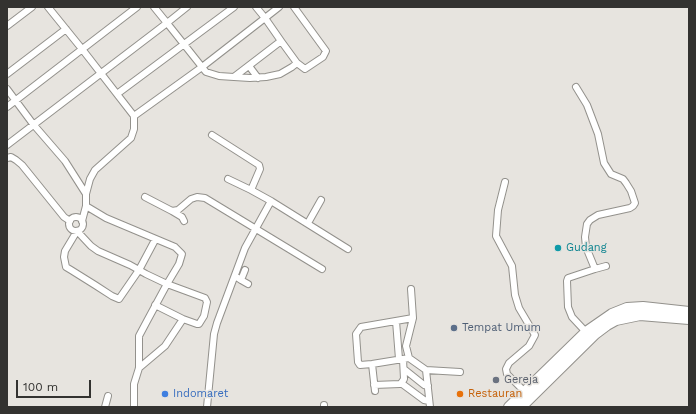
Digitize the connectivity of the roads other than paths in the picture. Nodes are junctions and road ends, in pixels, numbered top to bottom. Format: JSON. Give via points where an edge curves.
{"nodes":[{"id":1,"x":32,"y":7,"type":"edge"},
{"id":2,"x":48,"y":7,"type":"edge"},
{"id":3,"x":136,"y":7,"type":"edge"},
{"id":4,"x":154,"y":7,"type":"edge"},
{"id":5,"x":187,"y":7,"type":"edge"},
{"id":6,"x":234,"y":7,"type":"edge"},
{"id":7,"x":256,"y":7,"type":"edge"},
{"id":8,"x":279,"y":7,"type":"edge"},
{"id":9,"x":294,"y":7,"type":"edge"},
{"id":10,"x":264,"y":18,"type":"junction"},
{"id":11,"x":167,"y":23,"type":"junction"},
{"id":12,"x":7,"y":26,"type":"edge"},
{"id":13,"x":66,"y":29,"type":"junction"},
{"id":14,"x":281,"y":41,"type":"junction"},
{"id":15,"x":184,"y":45,"type":"junction"},
{"id":16,"x":82,"y":49,"type":"junction"},
{"id":17,"x":297,"y":63,"type":"junction"},
{"id":18,"x":249,"y":66,"type":"junction"},
{"id":19,"x":202,"y":67,"type":"junction"},
{"id":20,"x":101,"y":73,"type":"junction"},
{"id":21,"x":7,"y":74,"type":"edge"},
{"id":22,"x":234,"y":77,"type":"junction"},
{"id":23,"x":258,"y":78,"type":"junction"},
{"id":24,"x":576,"y":87,"type":"dead end"},
{"id":25,"x":7,"y":88,"type":"edge"},
{"id":26,"x":117,"y":94,"type":"junction"},
{"id":27,"x":16,"y":100,"type":"junction"},
{"id":28,"x":7,"y":107,"type":"edge"},
{"id":29,"x":134,"y":116,"type":"junction"},
{"id":30,"x":33,"y":124,"type":"junction"},
{"id":31,"x":212,"y":135,"type":"dead end"},
{"id":32,"x":7,"y":145,"type":"edge"},
{"id":33,"x":7,"y":158,"type":"edge"},
{"id":34,"x":228,"y":179,"type":"dead end"},
{"id":35,"x":505,"y":182,"type":"dead end"},
{"id":36,"x":251,"y":190,"type":"junction"},
{"id":37,"x":86,"y":194,"type":"junction"},
{"id":38,"x":144,"y":197,"type":"dead end"},
{"id":39,"x":321,"y":200,"type":"dead end"},
{"id":40,"x":271,"y":201,"type":"junction"},
{"id":41,"x":86,"y":206,"type":"junction"},
{"id":42,"x":172,"y":211,"type":"junction"},
{"id":43,"x":70,"y":221,"type":"junction"},
{"id":44,"x":82,"y":221,"type":"junction"},
{"id":45,"x":184,"y":221,"type":"dead end"},
{"id":46,"x":308,"y":223,"type":"junction"},
{"id":47,"x":255,"y":230,"type":"junction"},
{"id":48,"x":77,"y":231,"type":"junction"},
{"id":49,"x":155,"y":240,"type":"junction"},
{"id":50,"x":348,"y":249,"type":"dead end"},
{"id":51,"x":606,"y":266,"type":"dead end"},
{"id":52,"x":595,"y":269,"type":"junction"},
{"id":53,"x":139,"y":270,"type":"junction"},
{"id":54,"x":245,"y":270,"type":"dead end"},
{"id":55,"x":322,"y":270,"type":"dead end"},
{"id":56,"x":235,"y":276,"type":"junction"},
{"id":57,"x":241,"y":280,"type":"junction"},
{"id":58,"x":167,"y":284,"type":"junction"},
{"id":59,"x":248,"y":284,"type":"dead end"},
{"id":60,"x":411,"y":289,"type":"dead end"},
{"id":61,"x":155,"y":306,"type":"junction"},
{"id":62,"x":689,"y":312,"type":"edge"},
{"id":63,"x":413,"y":318,"type":"junction"},
{"id":64,"x":183,"y":319,"type":"junction"},
{"id":65,"x":689,"y":319,"type":"edge"},
{"id":66,"x":396,"y":321,"type":"junction"},
{"id":67,"x":586,"y":332,"type":"junction"},
{"id":68,"x":404,"y":359,"type":"junction"},
{"id":69,"x":372,"y":364,"type":"junction"},
{"id":70,"x":138,"y":368,"type":"junction"},
{"id":71,"x":404,"y":369,"type":"junction"},
{"id":72,"x":426,"y":370,"type":"junction"},
{"id":73,"x":460,"y":372,"type":"dead end"},
{"id":74,"x":401,"y":384,"type":"junction"},
{"id":75,"x":428,"y":386,"type":"junction"},
{"id":76,"x":525,"y":392,"type":"junction"},
{"id":77,"x":108,"y":396,"type":"dead end"},
{"id":78,"x":429,"y":404,"type":"edge"},
{"id":79,"x":105,"y":407,"type":"edge"},
{"id":80,"x":134,"y":407,"type":"edge"},
{"id":81,"x":207,"y":407,"type":"edge"},
{"id":82,"x":509,"y":407,"type":"edge"},
{"id":83,"x":521,"y":407,"type":"edge"}],
"edges":[{"from":1,"to":12,"type":"street"},
{"from":2,"to":13,"type":"street"},
{"from":3,"to":16,"type":"street"},
{"from":4,"to":11,"type":"street"},
{"from":5,"to":11,"type":"street"},
{"from":6,"to":15,"type":"street"},
{"from":7,"to":10,"type":"street"},
{"from":8,"to":10,"type":"street"},
{"from":9,"to":17,"type":"street","via":[[326,51],[323,57],[305,69]]},
{"from":10,"to":14,"type":"street"},
{"from":10,"to":19,"type":"street"},
{"from":11,"to":15,"type":"street"},
{"from":11,"to":20,"type":"street"},
{"from":13,"to":16,"type":"street"},
{"from":13,"to":21,"type":"street"},
{"from":14,"to":17,"type":"street"},
{"from":14,"to":18,"type":"street"},
{"from":15,"to":19,"type":"street"},
{"from":15,"to":26,"type":"street"},
{"from":16,"to":20,"type":"street"},
{"from":16,"to":27,"type":"street"},
{"from":17,"to":23,"type":"street","via":[[280,74]]},
{"from":18,"to":22,"type":"street"},
{"from":18,"to":23,"type":"street"},
{"from":19,"to":22,"type":"street","via":[[212,74]]},
{"from":19,"to":29,"type":"street"},
{"from":20,"to":26,"type":"street"},
{"from":20,"to":30,"type":"street"},
{"from":22,"to":23,"type":"street"},
{"from":24,"to":52,"type":"street","via":[[587,105],[598,134],[604,163],[610,172],[626,182],[635,203],[630,208],[598,215],[587,224],[584,237]]},
{"from":25,"to":27,"type":"street"},
{"from":26,"to":29,"type":"street"},
{"from":27,"to":28,"type":"street"},
{"from":27,"to":30,"type":"street"},
{"from":29,"to":37,"type":"street","via":[[131,138],[95,170]]},
{"from":30,"to":32,"type":"street"},
{"from":30,"to":37,"type":"street","via":[[65,161]]},
{"from":31,"to":36,"type":"street","via":[[259,164],[260,169]]},
{"from":33,"to":43,"type":"street","via":[[11,157],[22,165]]},
{"from":34,"to":36,"type":"street"},
{"from":35,"to":76,"type":"street","via":[[498,210],[496,236],[512,266],[517,302],[535,336],[530,346],[509,363],[506,369]]},
{"from":36,"to":40,"type":"street"},
{"from":37,"to":41,"type":"street"},
{"from":38,"to":42,"type":"street"},
{"from":39,"to":46,"type":"street"},
{"from":40,"to":46,"type":"street"},
{"from":40,"to":47,"type":"street"},
{"from":41,"to":44,"type":"street"},
{"from":41,"to":49,"type":"street"},
{"from":42,"to":45,"type":"street"},
{"from":42,"to":47,"type":"street","via":[[178,210],[191,199],[201,197]]},
{"from":43,"to":44,"type":"street","via":[[77,217]]},
{"from":43,"to":48,"type":"street","via":[[70,227]]},
{"from":44,"to":48,"type":"street","via":[[82,227]]},
{"from":46,"to":50,"type":"street"},
{"from":47,"to":55,"type":"street"},
{"from":47,"to":56,"type":"street"},
{"from":48,"to":53,"type":"street","via":[[98,251]]},
{"from":48,"to":53,"type":"street","via":[[65,251],[65,264],[70,270],[119,299]]},
{"from":49,"to":53,"type":"street"},
{"from":49,"to":58,"type":"street","via":[[175,247],[182,254]]},
{"from":51,"to":52,"type":"street"},
{"from":52,"to":67,"type":"street","via":[[567,280],[568,307],[572,317]]},
{"from":53,"to":58,"type":"street"},
{"from":54,"to":57,"type":"street"},
{"from":56,"to":57,"type":"street"},
{"from":56,"to":81,"type":"street","via":[[216,327]]},
{"from":57,"to":59,"type":"street"},
{"from":58,"to":61,"type":"street"},
{"from":58,"to":64,"type":"street","via":[[206,299],[204,316],[199,324]]},
{"from":60,"to":63,"type":"street"},
{"from":61,"to":64,"type":"street"},
{"from":61,"to":70,"type":"street","via":[[139,336]]},
{"from":62,"to":67,"type":"highway","via":[[650,307],[627,308],[607,316]]},
{"from":63,"to":66,"type":"street"},
{"from":63,"to":68,"type":"street"},
{"from":64,"to":70,"type":"street","via":[[165,346]]},
{"from":65,"to":83,"type":"highway","via":[[640,315],[606,325]]},
{"from":66,"to":68,"type":"street"},
{"from":66,"to":69,"type":"street","via":[[358,329],[358,362],[361,365]]},
{"from":67,"to":76,"type":"highway"},
{"from":68,"to":69,"type":"street"},
{"from":68,"to":71,"type":"street"},
{"from":68,"to":72,"type":"street"},
{"from":69,"to":74,"type":"street","via":[[374,388]]},
{"from":70,"to":80,"type":"street","via":[[134,384]]},
{"from":71,"to":74,"type":"street"},
{"from":71,"to":75,"type":"street"},
{"from":72,"to":73,"type":"street"},
{"from":72,"to":75,"type":"street"},
{"from":74,"to":78,"type":"street"},
{"from":75,"to":78,"type":"street"},
{"from":76,"to":82,"type":"highway"},
{"from":77,"to":79,"type":"street"}]}
